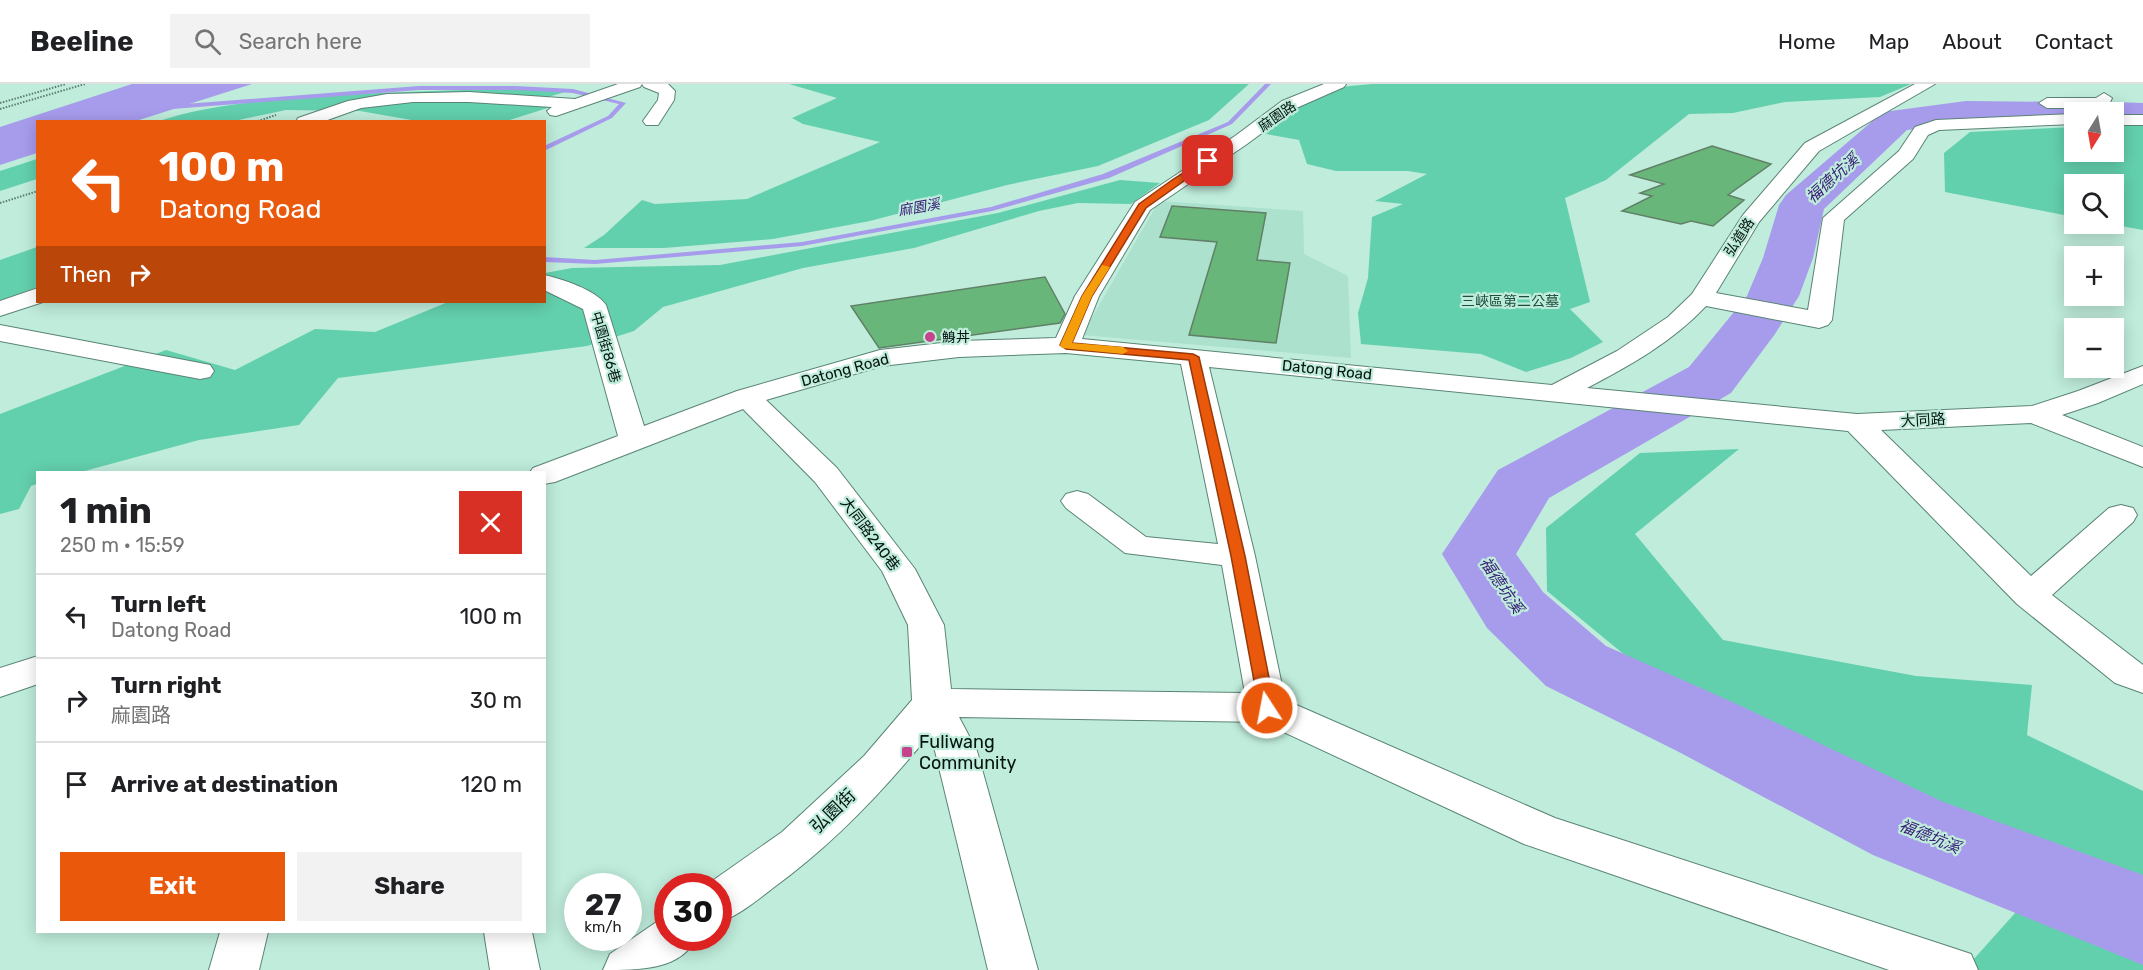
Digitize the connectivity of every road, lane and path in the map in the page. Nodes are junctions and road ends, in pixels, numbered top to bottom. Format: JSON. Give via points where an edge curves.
{"nodes":[{"id":1,"x":66,"y":84,"type":"edge"},
{"id":2,"x":85,"y":84,"type":"edge"},
{"id":3,"x":634,"y":84,"type":"edge"},
{"id":4,"x":650,"y":84,"type":"edge"},
{"id":5,"x":1338,"y":84,"type":"edge"},
{"id":6,"x":1927,"y":84,"type":"edge"},
{"id":7,"x":2103,"y":98,"type":"dead end"},
{"id":8,"x":0,"y":103,"type":"edge"},
{"id":9,"x":2032,"y":103,"type":"dead end"},
{"id":10,"x":577,"y":104,"type":"junction"},
{"id":11,"x":1922,"y":108,"type":"dead end"},
{"id":12,"x":0,"y":109,"type":"edge"},
{"id":13,"x":1878,"y":111,"type":"junction"},
{"id":14,"x":536,"y":118,"type":"dead end"},
{"id":15,"x":2064,"y":119,"type":"edge"},
{"id":16,"x":310,"y":120,"type":"edge"},
{"id":17,"x":2124,"y":120,"type":"edge"},
{"id":18,"x":2143,"y":120,"type":"edge"},
{"id":19,"x":652,"y":121,"type":"dead end"},
{"id":20,"x":36,"y":192,"type":"edge"},
{"id":21,"x":0,"y":203,"type":"edge"},
{"id":22,"x":546,"y":283,"type":"edge"},
{"id":23,"x":36,"y":296,"type":"edge"},
{"id":24,"x":1701,"y":298,"type":"junction"},
{"id":25,"x":0,"y":309,"type":"edge"},
{"id":26,"x":0,"y":333,"type":"edge"},
{"id":27,"x":1066,"y":345,"type":"junction"},
{"id":28,"x":1193,"y":357,"type":"junction"},
{"id":29,"x":200,"y":371,"type":"dead end"},
{"id":30,"x":2143,"y":374,"type":"edge"},
{"id":31,"x":1555,"y":394,"type":"junction"},
{"id":32,"x":747,"y":396,"type":"junction"},
{"id":33,"x":2035,"y":414,"type":"junction"},
{"id":34,"x":1857,"y":423,"type":"junction"},
{"id":35,"x":634,"y":440,"type":"junction"},
{"id":36,"x":2143,"y":458,"type":"edge"},
{"id":37,"x":546,"y":474,"type":"edge"},
{"id":38,"x":1077,"y":501,"type":"dead end"},
{"id":39,"x":2121,"y":515,"type":"dead end"},
{"id":40,"x":1238,"y":556,"type":"junction"},
{"id":41,"x":2030,"y":596,"type":"junction"},
{"id":42,"x":36,"y":670,"type":"edge"},
{"id":43,"x":2143,"y":680,"type":"edge"},
{"id":44,"x":0,"y":683,"type":"edge"},
{"id":45,"x":933,"y":703,"type":"junction"},
{"id":46,"x":1267,"y":708,"type":"junction"},
{"id":47,"x":732,"y":893,"type":"edge"},
{"id":48,"x":244,"y":933,"type":"edge"},
{"id":49,"x":508,"y":933,"type":"edge"},
{"id":50,"x":654,"y":951,"type":"edge"},
{"id":51,"x":234,"y":970,"type":"edge"},
{"id":52,"x":515,"y":970,"type":"edge"},
{"id":53,"x":628,"y":970,"type":"edge"},
{"id":54,"x":1012,"y":970,"type":"edge"},
{"id":55,"x":1953,"y":970,"type":"edge"}],
"edges":[{"from":1,"to":8,"type":"path"},
{"from":2,"to":12,"type":"path"},
{"from":3,"to":10,"type":"street"},
{"from":4,"to":19,"type":"street","via":[[667,91],[666,100]]},
{"from":5,"to":27,"type":"street","name":"麻園路","via":[[1288,105],[1142,206],[1087,296]]},
{"from":6,"to":13,"type":"street","name":"弘道路"},
{"from":7,"to":9,"type":"street","via":[[2102,103]]},
{"from":10,"to":14,"type":"street"},
{"from":10,"to":16,"type":"street","via":[[518,99],[400,100],[360,103]]},
{"from":11,"to":13,"type":"street"},
{"from":13,"to":24,"type":"street","name":"弘道路","via":[[1812,147],[1750,219]]},
{"from":15,"to":24,"type":"street","via":[[1936,125],[1920,131],[1906,154],[1834,218],[1819,320]]},
{"from":17,"to":18,"type":"street"},
{"from":20,"to":21,"type":"path"},
{"from":22,"to":35,"type":"street","name":"中園街86巷","via":[[594,305],[598,351],[607,390]]},
{"from":23,"to":25,"type":"street"},
{"from":24,"to":31,"type":"street","name":"弘道路","via":[[1677,322],[1626,357]]},
{"from":26,"to":29,"type":"street"},
{"from":27,"to":28,"type":"street","name":"Datong Road"},
{"from":27,"to":32,"type":"street","name":"Datong Road","via":[[959,349],[880,358]]},
{"from":28,"to":31,"type":"street","name":"Datong Road"},
{"from":28,"to":40,"type":"street"},
{"from":30,"to":33,"type":"street","name":"大同路"},
{"from":31,"to":34,"type":"street","name":"大同路"},
{"from":32,"to":35,"type":"street","name":"Datong Road"},
{"from":32,"to":45,"type":"street","name":"大同路240巷","via":[[826,476],[898,569],[926,625]]},
{"from":33,"to":34,"type":"street","name":"大同路"},
{"from":33,"to":36,"type":"street"},
{"from":34,"to":41,"type":"street"},
{"from":35,"to":37,"type":"street","name":"Datong Road"},
{"from":38,"to":40,"type":"street","via":[[1137,546]]},
{"from":39,"to":41,"type":"street"},
{"from":40,"to":46,"type":"street"},
{"from":41,"to":43,"type":"street","via":[[2129,674]]},
{"from":42,"to":44,"type":"street"},
{"from":45,"to":46,"type":"street"},
{"from":45,"to":47,"type":"street","name":"弘園街","via":[[879,766],[798,845]]},
{"from":45,"to":54,"type":"street","via":[[956,751]]},
{"from":46,"to":55,"type":"street","via":[[1540,831]]},
{"from":48,"to":51,"type":"street"},
{"from":49,"to":52,"type":"street"},
{"from":50,"to":53,"type":"street"}]}
